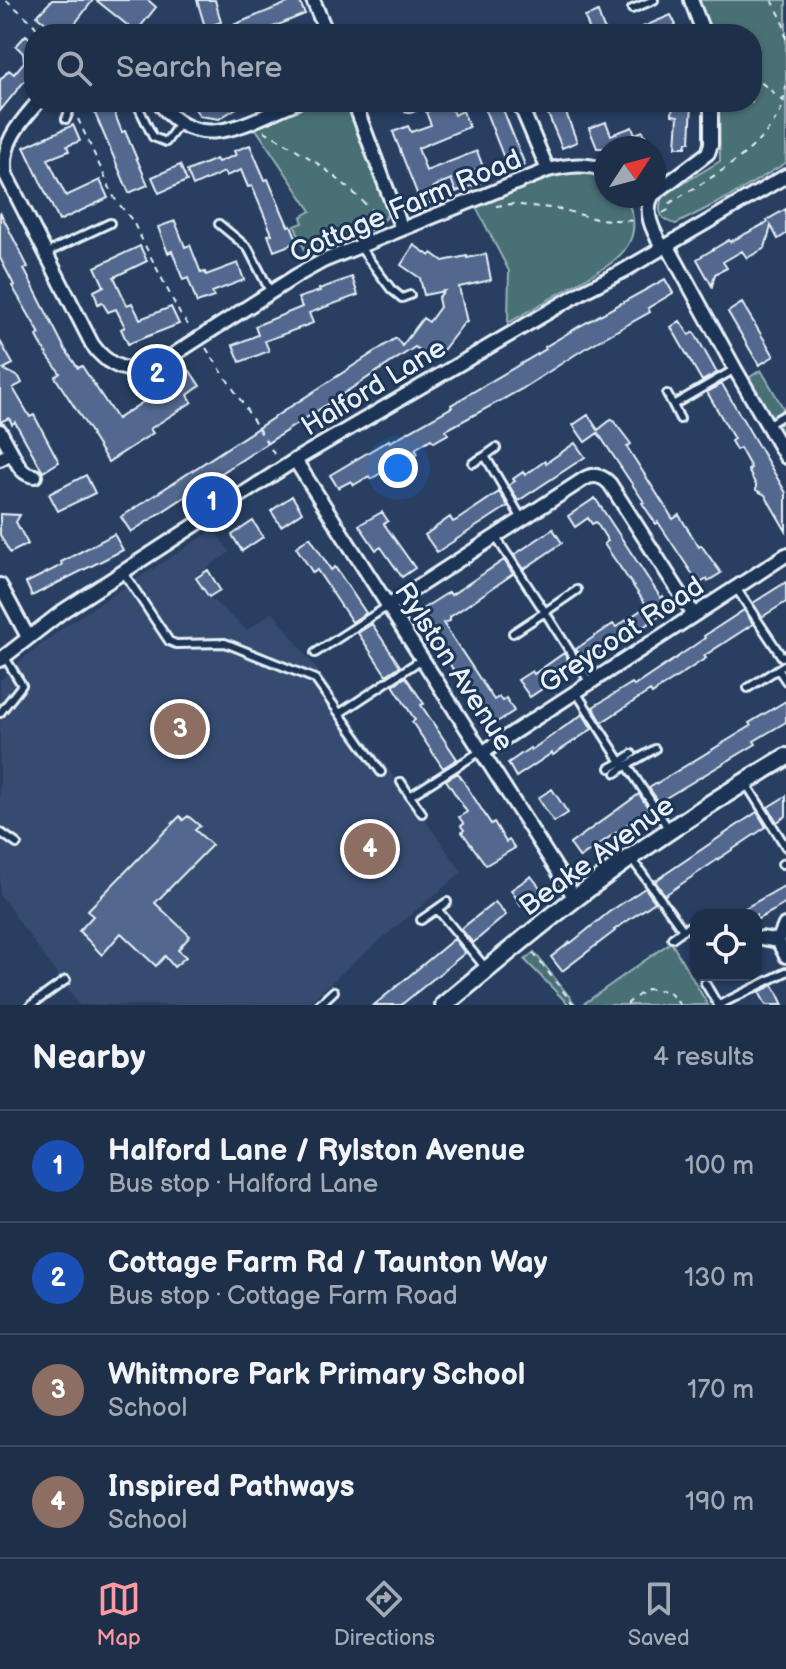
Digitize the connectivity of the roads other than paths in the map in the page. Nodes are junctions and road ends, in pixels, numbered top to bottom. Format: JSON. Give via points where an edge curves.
{"nodes":[{"id":1,"x":313,"y":0,"type":"edge"},
{"id":2,"x":654,"y":0,"type":"edge"},
{"id":3,"x":691,"y":0,"type":"edge"},
{"id":4,"x":632,"y":9,"type":"dead end"},
{"id":5,"x":323,"y":24,"type":"edge"},
{"id":6,"x":700,"y":24,"type":"edge"},
{"id":7,"x":30,"y":112,"type":"edge"},
{"id":8,"x":69,"y":112,"type":"edge"},
{"id":9,"x":141,"y":112,"type":"edge"},
{"id":10,"x":166,"y":112,"type":"edge"},
{"id":11,"x":272,"y":112,"type":"edge"},
{"id":12,"x":358,"y":112,"type":"edge"},
{"id":13,"x":523,"y":112,"type":"edge"},
{"id":14,"x":711,"y":112,"type":"edge"},
{"id":15,"x":66,"y":119,"type":"dead end"},
{"id":16,"x":179,"y":124,"type":"junction"},
{"id":17,"x":594,"y":166,"type":"edge"},
{"id":18,"x":548,"y":170,"type":"junction"},
{"id":19,"x":786,"y":176,"type":"edge"},
{"id":20,"x":666,"y":185,"type":"edge"},
{"id":21,"x":649,"y":208,"type":"edge"},
{"id":22,"x":110,"y":223,"type":"dead end"},
{"id":23,"x":219,"y":224,"type":"dead end"},
{"id":24,"x":402,"y":229,"type":"junction"},
{"id":25,"x":359,"y":246,"type":"junction"},
{"id":26,"x":665,"y":246,"type":"junction"},
{"id":27,"x":46,"y":253,"type":"junction"},
{"id":28,"x":271,"y":293,"type":"junction"},
{"id":29,"x":410,"y":295,"type":"dead end"},
{"id":30,"x":735,"y":369,"type":"junction"},
{"id":31,"x":667,"y":394,"type":"dead end"},
{"id":32,"x":673,"y":405,"type":"junction"},
{"id":33,"x":786,"y":414,"type":"edge"},
{"id":34,"x":680,"y":419,"type":"dead end"},
{"id":35,"x":767,"y":425,"type":"junction"},
{"id":36,"x":0,"y":431,"type":"edge"},
{"id":37,"x":496,"y":448,"type":"dead end"},
{"id":38,"x":6,"y":456,"type":"edge"},
{"id":39,"x":485,"y":456,"type":"junction"},
{"id":40,"x":786,"y":457,"type":"edge"},
{"id":41,"x":295,"y":460,"type":"junction"},
{"id":42,"x":473,"y":463,"type":"dead end"},
{"id":43,"x":35,"y":476,"type":"dead end"},
{"id":44,"x":522,"y":519,"type":"junction"},
{"id":45,"x":495,"y":536,"type":"junction"},
{"id":46,"x":786,"y":555,"type":"edge"},
{"id":47,"x":123,"y":572,"type":"junction"},
{"id":48,"x":0,"y":585,"type":"edge"},
{"id":49,"x":736,"y":588,"type":"junction"},
{"id":50,"x":577,"y":590,"type":"dead end"},
{"id":51,"x":388,"y":606,"type":"junction"},
{"id":52,"x":545,"y":612,"type":"junction"},
{"id":53,"x":694,"y":615,"type":"junction"},
{"id":54,"x":513,"y":633,"type":"dead end"},
{"id":55,"x":28,"y":637,"type":"junction"},
{"id":56,"x":315,"y":653,"type":"dead end"},
{"id":57,"x":786,"y":655,"type":"edge"},
{"id":58,"x":2,"y":658,"type":"edge"},
{"id":59,"x":422,"y":659,"type":"junction"},
{"id":60,"x":786,"y":664,"type":"edge"},
{"id":61,"x":778,"y":669,"type":"junction"},
{"id":62,"x":786,"y":681,"type":"edge"},
{"id":63,"x":590,"y":683,"type":"junction"},
{"id":64,"x":748,"y":688,"type":"dead end"},
{"id":65,"x":576,"y":692,"type":"junction"},
{"id":66,"x":0,"y":713,"type":"edge"},
{"id":67,"x":340,"y":713,"type":"junction"},
{"id":68,"x":655,"y":749,"type":"dead end"},
{"id":69,"x":481,"y":752,"type":"junction"},
{"id":70,"x":632,"y":754,"type":"dead end"},
{"id":71,"x":786,"y":757,"type":"edge"},
{"id":72,"x":624,"y":764,"type":"junction"},
{"id":73,"x":613,"y":771,"type":"dead end"},
{"id":74,"x":381,"y":772,"type":"dead end"},
{"id":75,"x":401,"y":782,"type":"dead end"},
{"id":76,"x":745,"y":782,"type":"junction"},
{"id":77,"x":410,"y":796,"type":"junction"},
{"id":78,"x":422,"y":813,"type":"dead end"},
{"id":79,"x":670,"y":831,"type":"junction"},
{"id":80,"x":0,"y":832,"type":"edge"},
{"id":81,"x":17,"y":844,"type":"dead end"},
{"id":82,"x":786,"y":847,"type":"edge"},
{"id":83,"x":631,"y":858,"type":"junction"},
{"id":84,"x":575,"y":898,"type":"junction"},
{"id":85,"x":447,"y":902,"type":"dead end"},
{"id":86,"x":437,"y":909,"type":"junction"},
{"id":87,"x":421,"y":920,"type":"dead end"},
{"id":88,"x":785,"y":925,"type":"edge"},
{"id":89,"x":690,"y":926,"type":"edge"},
{"id":90,"x":683,"y":930,"type":"junction"},
{"id":91,"x":672,"y":938,"type":"dead end"},
{"id":92,"x":762,"y":938,"type":"dead end"},
{"id":93,"x":778,"y":941,"type":"junction"},
{"id":94,"x":786,"y":956,"type":"edge"},
{"id":95,"x":487,"y":970,"type":"junction"},
{"id":96,"x":786,"y":972,"type":"edge"},
{"id":97,"x":66,"y":980,"type":"dead end"},
{"id":98,"x":705,"y":983,"type":"dead end"},
{"id":99,"x":334,"y":991,"type":"dead end"},
{"id":100,"x":31,"y":1005,"type":"edge"},
{"id":101,"x":319,"y":1005,"type":"edge"},
{"id":102,"x":444,"y":1005,"type":"edge"},
{"id":103,"x":718,"y":1005,"type":"edge"}],
"edges":[{"from":1,"to":5,"type":"street"},
{"from":2,"to":4,"type":"lane"},
{"from":3,"to":6,"type":"street"},
{"from":7,"to":27,"type":"street","name":"Cottage Farm Road","via":[[8,140],[3,157],[6,175]]},
{"from":8,"to":15,"type":"lane"},
{"from":9,"to":16,"type":"lane","via":[[153,137],[166,142]]},
{"from":10,"to":16,"type":"street"},
{"from":11,"to":16,"type":"street","via":[[227,130],[200,132]]},
{"from":12,"to":24,"type":"street"},
{"from":13,"to":18,"type":"street"},
{"from":14,"to":20,"type":"street","via":[[708,153]]},
{"from":17,"to":18,"type":"street","name":"Cottage Farm Road"},
{"from":18,"to":24,"type":"street","name":"Cottage Farm Road"},
{"from":19,"to":26,"type":"street","name":"Halford Lane"},
{"from":21,"to":26,"type":"street"},
{"from":22,"to":27,"type":"lane"},
{"from":23,"to":28,"type":"lane","via":[[248,248]]},
{"from":24,"to":25,"type":"street","name":"Cottage Farm Road"},
{"from":25,"to":28,"type":"street","name":"Cottage Farm Road"},
{"from":25,"to":29,"type":"lane","via":[[391,289],[402,298]]},
{"from":26,"to":30,"type":"street"},
{"from":26,"to":41,"type":"street","name":"Halford Lane"},
{"from":27,"to":28,"type":"street","name":"Cottage Farm Road","via":[[92,344],[116,366],[132,370],[164,362]]},
{"from":30,"to":32,"type":"lane"},
{"from":30,"to":35,"type":"street"},
{"from":31,"to":32,"type":"lane"},
{"from":32,"to":34,"type":"lane"},
{"from":33,"to":35,"type":"lane"},
{"from":35,"to":40,"type":"street"},
{"from":36,"to":38,"type":"street"},
{"from":37,"to":39,"type":"lane"},
{"from":38,"to":43,"type":"street"},
{"from":39,"to":42,"type":"lane"},
{"from":39,"to":44,"type":"lane"},
{"from":41,"to":47,"type":"street","name":"Halford Lane"},
{"from":41,"to":51,"type":"street","name":"Rylston Avenue"},
{"from":44,"to":45,"type":"street"},
{"from":44,"to":53,"type":"street","via":[[588,477],[604,478]]},
{"from":45,"to":51,"type":"street"},
{"from":45,"to":52,"type":"lane"},
{"from":46,"to":49,"type":"street","name":"Greycoat Road"},
{"from":47,"to":55,"type":"street","name":"Halford Lane"},
{"from":47,"to":67,"type":"lane","via":[[169,641],[225,643],[315,679]]},
{"from":48,"to":55,"type":"street"},
{"from":49,"to":53,"type":"street","name":"Greycoat Road"},
{"from":49,"to":57,"type":"lane","via":[[782,657]]},
{"from":50,"to":52,"type":"lane"},
{"from":51,"to":56,"type":"lane"},
{"from":51,"to":59,"type":"street","name":"Rylston Avenue"},
{"from":52,"to":54,"type":"lane"},
{"from":52,"to":63,"type":"lane"},
{"from":53,"to":63,"type":"street","name":"Greycoat Road"},
{"from":55,"to":58,"type":"street","name":"Halford Lane"},
{"from":58,"to":66,"type":"lane","via":[[22,685]]},
{"from":59,"to":67,"type":"lane"},
{"from":59,"to":69,"type":"street","name":"Rylston Avenue"},
{"from":60,"to":61,"type":"lane"},
{"from":61,"to":62,"type":"lane"},
{"from":61,"to":64,"type":"lane"},
{"from":63,"to":65,"type":"street","name":"Greycoat Road"},
{"from":65,"to":69,"type":"street","name":"Greycoat Road"},
{"from":65,"to":72,"type":"lane"},
{"from":67,"to":74,"type":"lane"},
{"from":68,"to":72,"type":"lane"},
{"from":69,"to":77,"type":"lane"},
{"from":69,"to":84,"type":"street","name":"Rylston Avenue"},
{"from":70,"to":72,"type":"lane"},
{"from":71,"to":76,"type":"street","name":"Beake Avenue"},
{"from":72,"to":73,"type":"lane"},
{"from":72,"to":79,"type":"lane"},
{"from":75,"to":77,"type":"lane"},
{"from":76,"to":79,"type":"street","name":"Beake Avenue"},
{"from":76,"to":82,"type":"lane"},
{"from":77,"to":78,"type":"lane"},
{"from":79,"to":83,"type":"street","name":"Beake Avenue"},
{"from":80,"to":81,"type":"lane"},
{"from":83,"to":84,"type":"street","name":"Beake Avenue"},
{"from":83,"to":90,"type":"lane"},
{"from":84,"to":95,"type":"street","name":"Beake Avenue"},
{"from":85,"to":86,"type":"lane"},
{"from":86,"to":87,"type":"lane"},
{"from":86,"to":95,"type":"lane"},
{"from":88,"to":93,"type":"street"},
{"from":89,"to":90,"type":"lane"},
{"from":90,"to":91,"type":"lane"},
{"from":92,"to":93,"type":"street"},
{"from":93,"to":94,"type":"street"},
{"from":95,"to":102,"type":"street","name":"Beake Avenue"},
{"from":96,"to":103,"type":"lane"},
{"from":97,"to":100,"type":"lane"},
{"from":98,"to":103,"type":"lane"},
{"from":99,"to":101,"type":"lane"}]}
